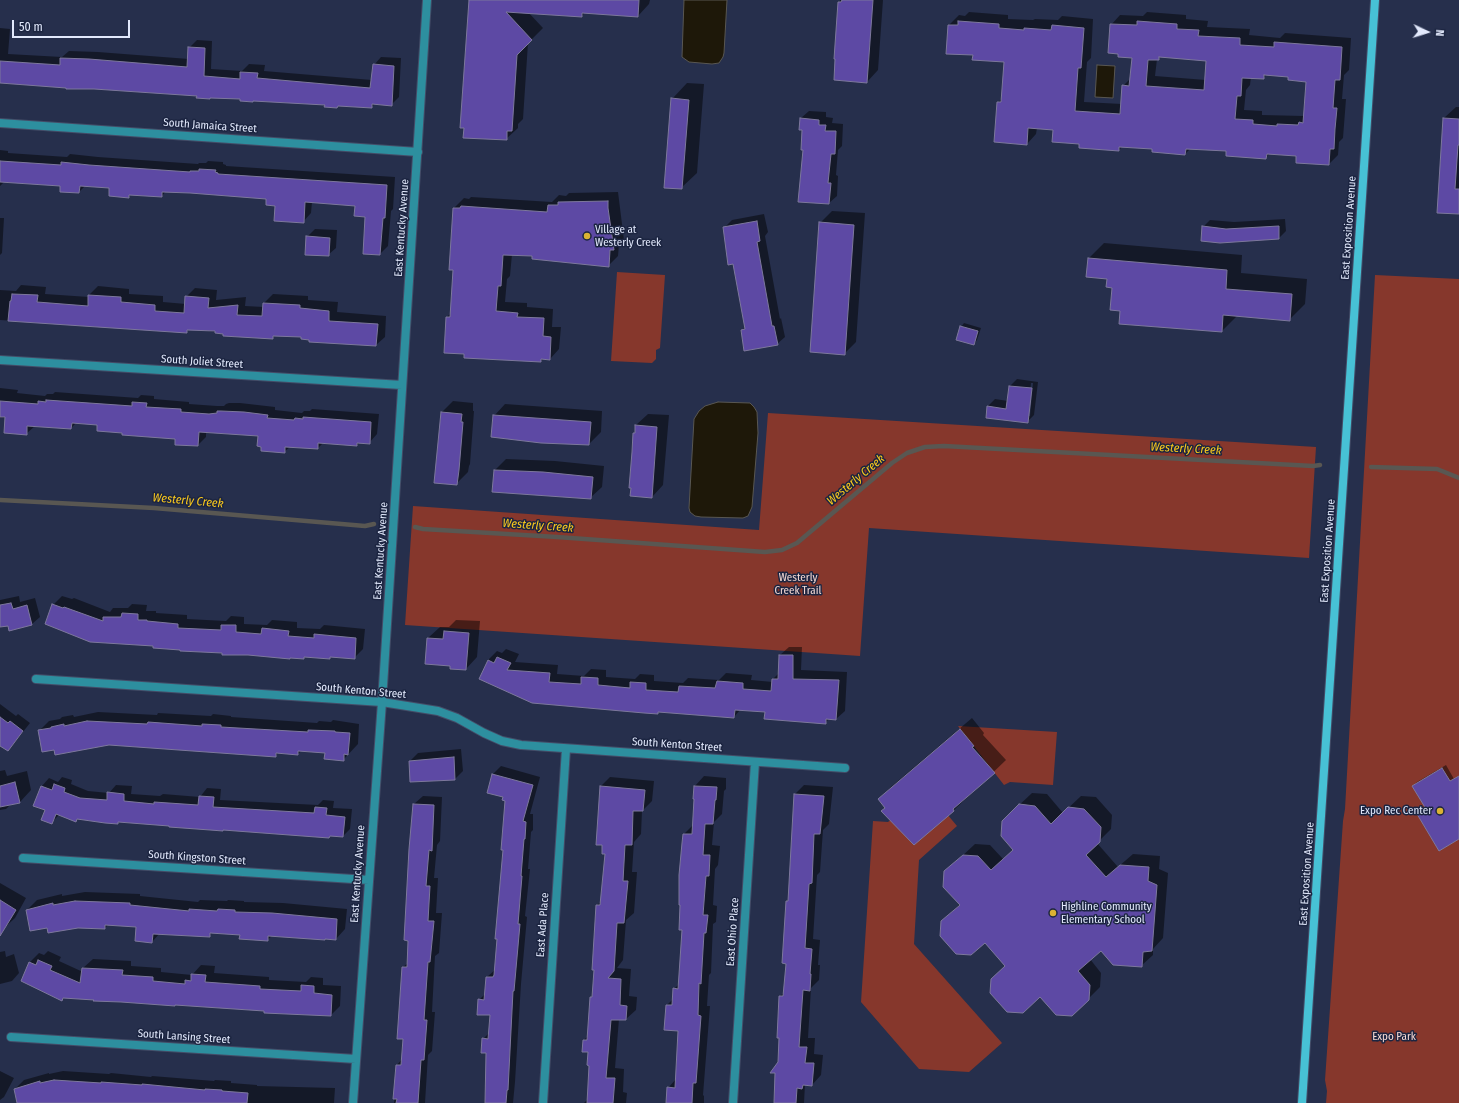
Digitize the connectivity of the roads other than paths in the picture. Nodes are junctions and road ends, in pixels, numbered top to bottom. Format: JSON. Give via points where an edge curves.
{"nodes":[{"id":1,"x":427,"y":0,"type":"edge"},
{"id":2,"x":1375,"y":0,"type":"edge"},
{"id":3,"x":0,"y":123,"type":"edge"},
{"id":4,"x":418,"y":152,"type":"junction"},
{"id":5,"x":0,"y":360,"type":"edge"},
{"id":6,"x":402,"y":385,"type":"junction"},
{"id":7,"x":36,"y":679,"type":"dead end"},
{"id":8,"x":382,"y":702,"type":"junction"},
{"id":9,"x":566,"y":749,"type":"junction"},
{"id":10,"x":755,"y":762,"type":"junction"},
{"id":11,"x":845,"y":768,"type":"dead end"},
{"id":12,"x":23,"y":858,"type":"dead end"},
{"id":13,"x":369,"y":880,"type":"junction"},
{"id":14,"x":10,"y":1037,"type":"dead end"},
{"id":15,"x":356,"y":1059,"type":"junction"},
{"id":16,"x":353,"y":1103,"type":"edge"},
{"id":17,"x":543,"y":1103,"type":"edge"},
{"id":18,"x":733,"y":1103,"type":"edge"},
{"id":19,"x":1302,"y":1103,"type":"edge"}],
"edges":[{"from":1,"to":4,"type":"street","name":"East Kentucky Avenue"},
{"from":2,"to":19,"type":"street","name":"East Exposition Avenue"},
{"from":3,"to":4,"type":"street","name":"South Jamaica Street"},
{"from":4,"to":6,"type":"street","name":"East Kentucky Avenue"},
{"from":5,"to":6,"type":"street","name":"South Joliet Street"},
{"from":6,"to":8,"type":"street","name":"East Kentucky Avenue"},
{"from":7,"to":8,"type":"street","name":"South Kenton Street"},
{"from":8,"to":9,"type":"street","name":"South Kenton Street","via":[[438,711],[484,733],[521,746]]},
{"from":8,"to":13,"type":"street","name":"East Kentucky Avenue"},
{"from":9,"to":10,"type":"street","name":"South Kenton Street"},
{"from":9,"to":17,"type":"street","name":"East Ada Place"},
{"from":10,"to":11,"type":"street","name":"South Kenton Street"},
{"from":10,"to":18,"type":"street","name":"East Ohio Place"},
{"from":12,"to":13,"type":"street","name":"South Kingston Street"},
{"from":13,"to":15,"type":"street","name":"East Kentucky Avenue"},
{"from":14,"to":15,"type":"street","name":"South Lansing Street"},
{"from":15,"to":16,"type":"street","name":"East Kentucky Avenue"}]}
